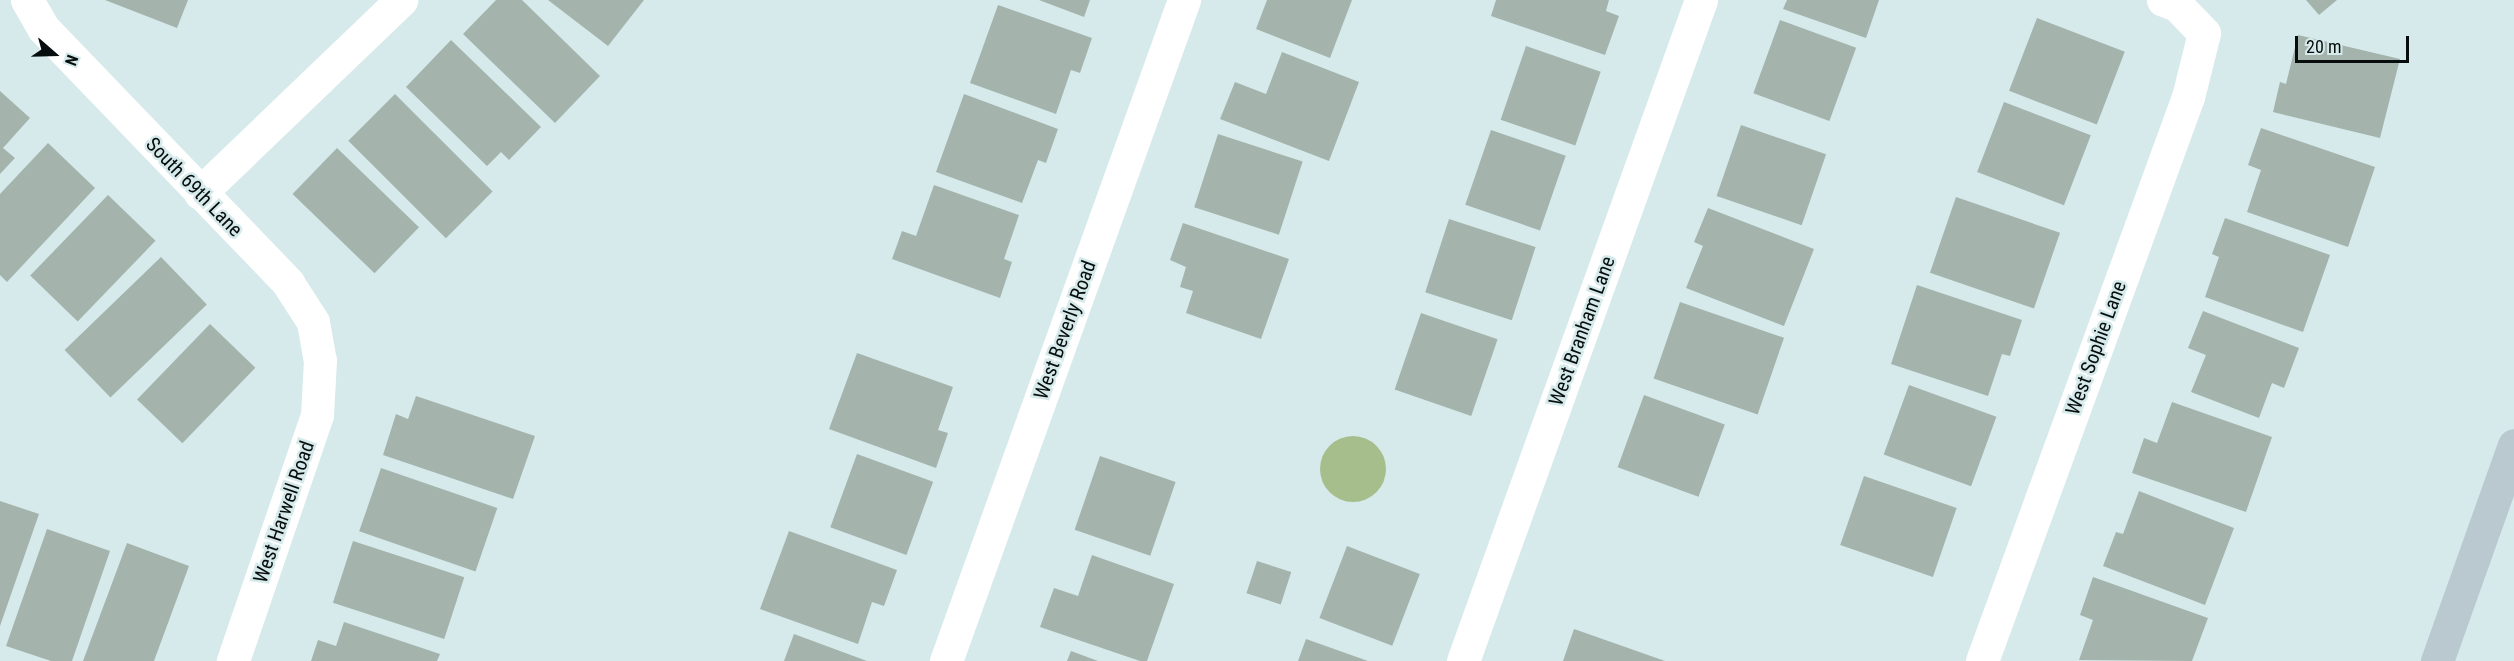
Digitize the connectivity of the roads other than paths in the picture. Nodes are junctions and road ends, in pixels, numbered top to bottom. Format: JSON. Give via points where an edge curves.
{"nodes":[{"id":1,"x":27,"y":0,"type":"edge"},
{"id":2,"x":401,"y":0,"type":"edge"},
{"id":3,"x":1184,"y":0,"type":"edge"},
{"id":4,"x":1701,"y":0,"type":"edge"},
{"id":5,"x":2163,"y":0,"type":"edge"},
{"id":6,"x":200,"y":193,"type":"junction"},
{"id":7,"x":320,"y":360,"type":"joint"},
{"id":8,"x":2514,"y":446,"type":"edge"},
{"id":9,"x":233,"y":661,"type":"edge"},
{"id":10,"x":946,"y":661,"type":"edge"},
{"id":11,"x":1463,"y":661,"type":"edge"},
{"id":12,"x":1982,"y":661,"type":"edge"},
{"id":13,"x":2437,"y":661,"type":"edge"}],
"edges":[{"from":1,"to":6,"type":"street","name":"South 69th Lane","via":[[43,28]]},
{"from":2,"to":6,"type":"street"},
{"from":3,"to":10,"type":"street","name":"West Beverly Road"},
{"from":4,"to":11,"type":"street","name":"West Branham Lane"},
{"from":5,"to":12,"type":"street","name":"West Sophie Lane","via":[[2177,5],[2204,33],[2188,96]]},
{"from":6,"to":7,"type":"street","name":"South 69th Lane","via":[[288,283],[313,322]]},
{"from":7,"to":9,"type":"street","name":"West Harwell Road","via":[[317,415]]},
{"from":8,"to":13,"type":"main road"}]}
